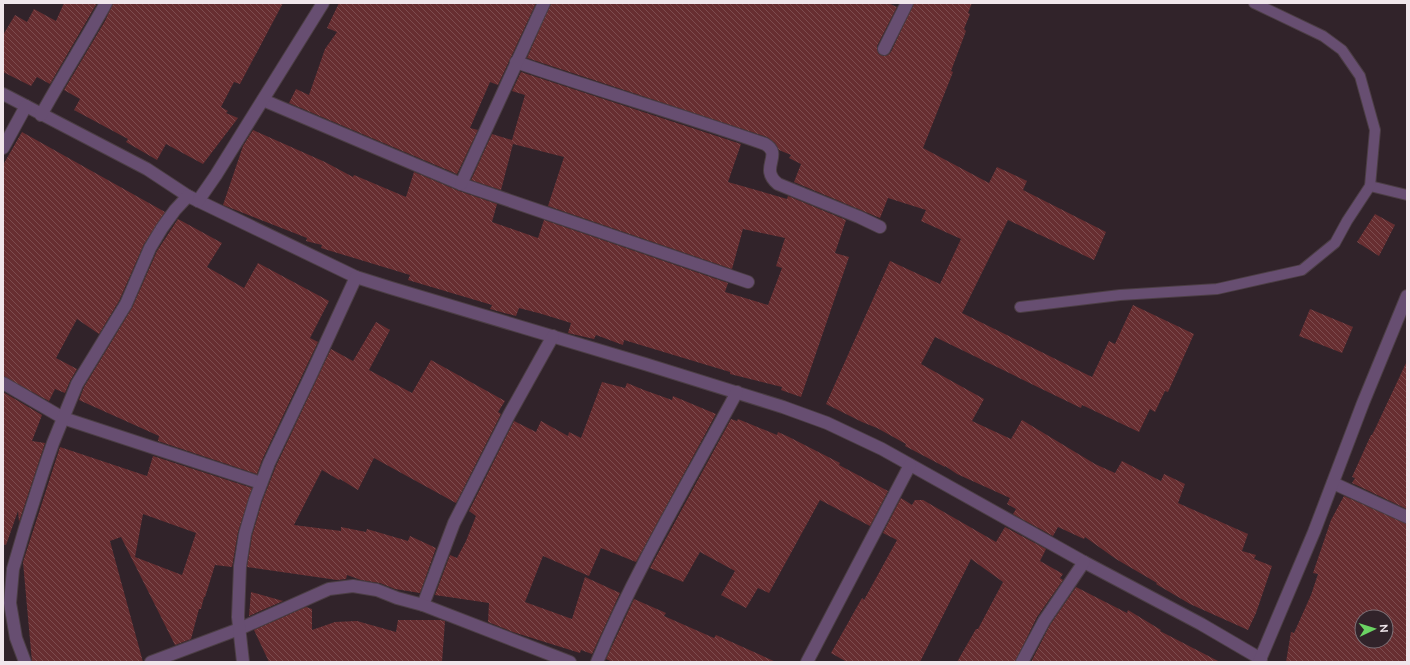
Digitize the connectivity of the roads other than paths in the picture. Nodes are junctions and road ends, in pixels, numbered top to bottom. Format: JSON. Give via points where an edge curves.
{"nodes":[{"id":1,"x":106,"y":3,"type":"edge"},
{"id":2,"x":323,"y":3,"type":"edge"},
{"id":3,"x":544,"y":3,"type":"edge"},
{"id":4,"x":907,"y":3,"type":"edge"},
{"id":5,"x":1254,"y":3,"type":"edge"},
{"id":6,"x":884,"y":49,"type":"dead end"},
{"id":7,"x":516,"y":62,"type":"junction"},
{"id":8,"x":3,"y":94,"type":"edge"},
{"id":9,"x":263,"y":100,"type":"junction"},
{"id":10,"x":26,"y":106,"type":"junction"},
{"id":11,"x":41,"y":115,"type":"junction"},
{"id":12,"x":3,"y":148,"type":"edge"},
{"id":13,"x":461,"y":184,"type":"junction"},
{"id":14,"x":1370,"y":186,"type":"junction"},
{"id":15,"x":1407,"y":195,"type":"edge"},
{"id":16,"x":193,"y":198,"type":"junction"},
{"id":17,"x":880,"y":227,"type":"dead end"},
{"id":18,"x":356,"y":277,"type":"junction"},
{"id":19,"x":748,"y":282,"type":"dead end"},
{"id":20,"x":1407,"y":296,"type":"edge"},
{"id":21,"x":1020,"y":307,"type":"dead end"},
{"id":22,"x":553,"y":336,"type":"junction"},
{"id":23,"x":3,"y":384,"type":"edge"},
{"id":24,"x":737,"y":392,"type":"junction"},
{"id":25,"x":63,"y":418,"type":"junction"},
{"id":26,"x":910,"y":465,"type":"junction"},
{"id":27,"x":261,"y":483,"type":"junction"},
{"id":28,"x":1333,"y":483,"type":"junction"},
{"id":29,"x":1407,"y":517,"type":"edge"},
{"id":30,"x":1084,"y":562,"type":"junction"},
{"id":31,"x":423,"y":605,"type":"junction"},
{"id":32,"x":239,"y":629,"type":"junction"},
{"id":33,"x":1260,"y":661,"type":"edge"},
{"id":34,"x":25,"y":662,"type":"edge"},
{"id":35,"x":151,"y":662,"type":"edge"},
{"id":36,"x":242,"y":662,"type":"edge"},
{"id":37,"x":570,"y":662,"type":"edge"},
{"id":38,"x":598,"y":662,"type":"edge"},
{"id":39,"x":807,"y":662,"type":"edge"},
{"id":40,"x":1022,"y":662,"type":"edge"}],
"edges":[{"from":1,"to":11,"type":"street"},
{"from":2,"to":9,"type":"street"},
{"from":3,"to":7,"type":"street"},
{"from":4,"to":6,"type":"street"},
{"from":5,"to":14,"type":"lane","via":[[1323,36],[1342,50],[1360,76],[1375,130]]},
{"from":7,"to":13,"type":"street"},
{"from":7,"to":17,"type":"street","via":[[765,144],[773,152],[770,171],[778,184]]},
{"from":8,"to":10,"type":"street"},
{"from":9,"to":13,"type":"street"},
{"from":9,"to":16,"type":"street","via":[[216,175]]},
{"from":10,"to":11,"type":"street"},
{"from":10,"to":12,"type":"street"},
{"from":11,"to":16,"type":"street","via":[[147,169]]},
{"from":13,"to":19,"type":"street"},
{"from":14,"to":15,"type":"lane"},
{"from":14,"to":21,"type":"lane","via":[[1335,243],[1302,270],[1217,288],[1120,295]]},
{"from":16,"to":18,"type":"street"},
{"from":16,"to":25,"type":"street","via":[[175,210],[150,248],[126,304],[78,384]]},
{"from":18,"to":22,"type":"street"},
{"from":18,"to":27,"type":"street"},
{"from":20,"to":28,"type":"street"},
{"from":22,"to":24,"type":"street"},
{"from":22,"to":31,"type":"street","via":[[454,522]]},
{"from":23,"to":25,"type":"street"},
{"from":24,"to":26,"type":"street","via":[[827,424]]},
{"from":24,"to":38,"type":"street","via":[[638,576]]},
{"from":25,"to":27,"type":"street"},
{"from":25,"to":34,"type":"street","via":[[43,472],[14,569],[10,603],[16,638]]},
{"from":26,"to":30,"type":"street"},
{"from":26,"to":39,"type":"street"},
{"from":27,"to":32,"type":"street","via":[[245,534],[240,566]]},
{"from":28,"to":29,"type":"street"},
{"from":28,"to":33,"type":"street"},
{"from":30,"to":33,"type":"street","via":[[1201,624]]},
{"from":30,"to":40,"type":"street","via":[[1044,621]]},
{"from":31,"to":32,"type":"street","via":[[364,587],[341,587],[314,595]]},
{"from":31,"to":37,"type":"street"},
{"from":32,"to":35,"type":"street"},
{"from":32,"to":36,"type":"street"}]}
